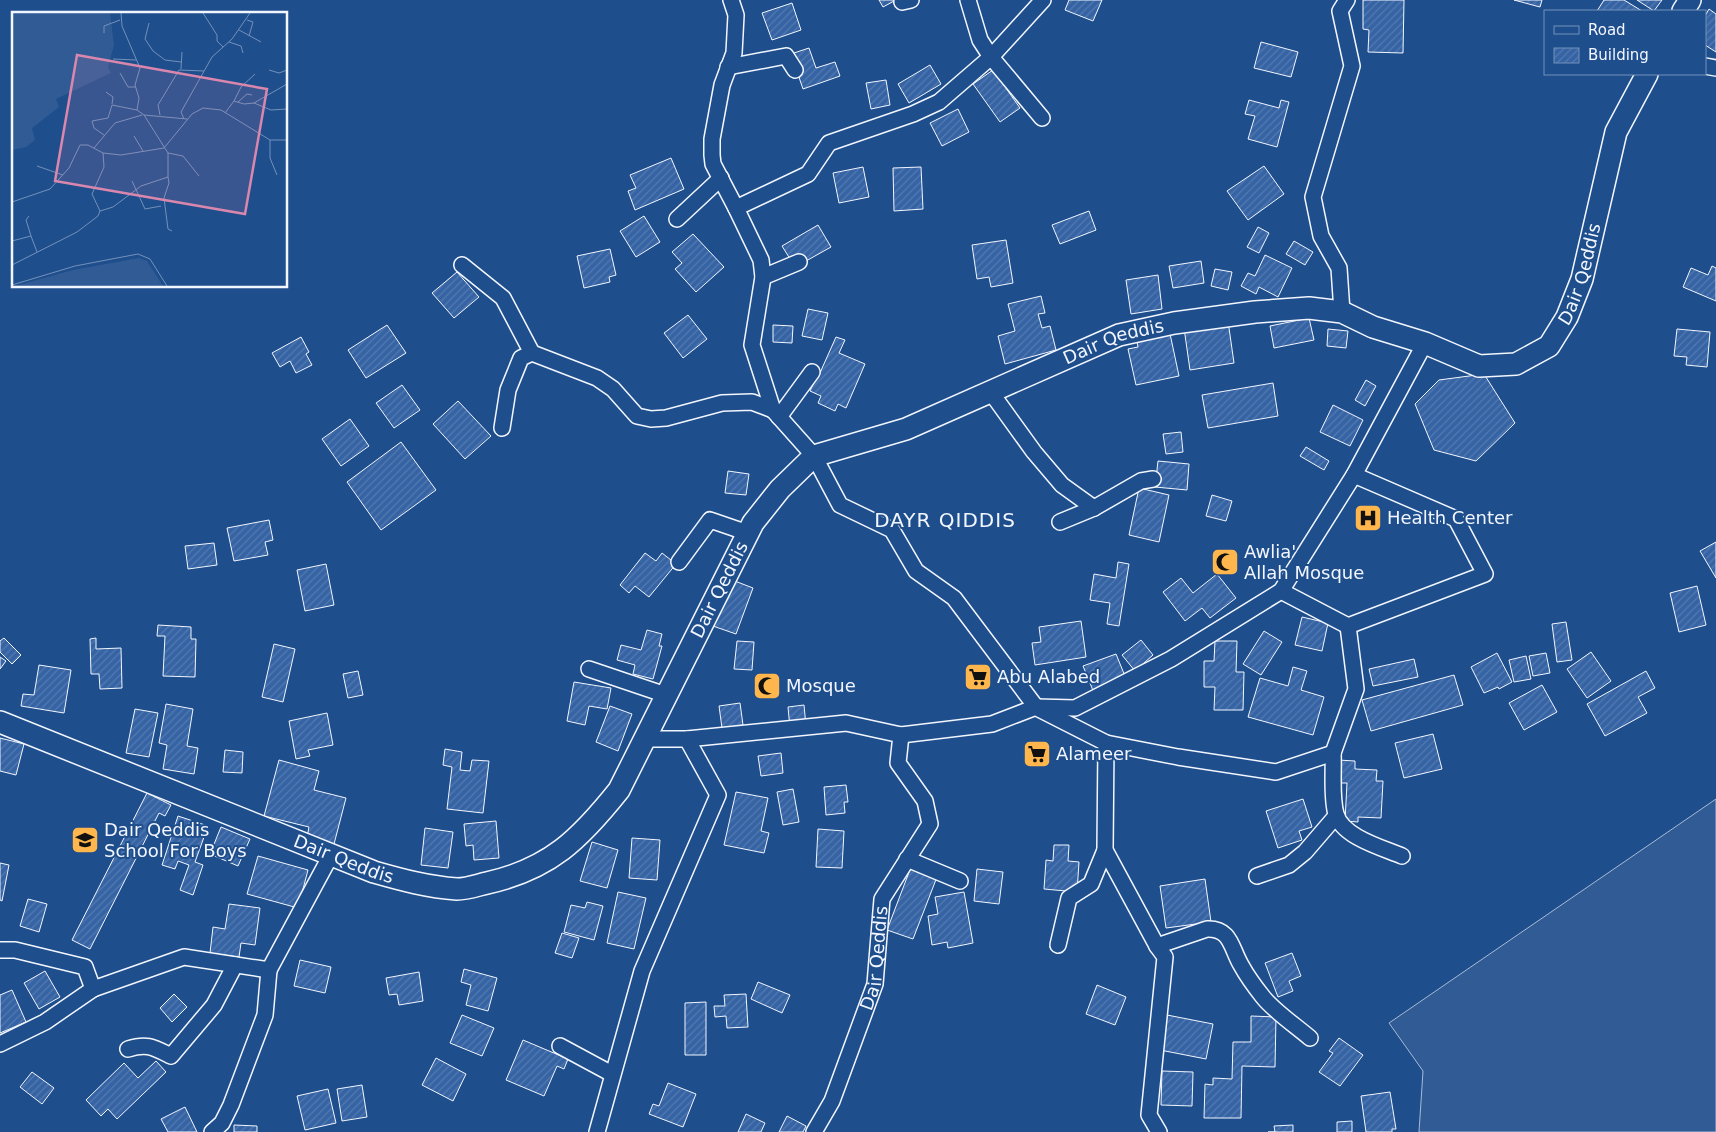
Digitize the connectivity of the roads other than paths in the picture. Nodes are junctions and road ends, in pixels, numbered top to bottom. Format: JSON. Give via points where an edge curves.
{"nodes":[{"id":1,"x":731,"y":0,"type":"edge"},
{"id":2,"x":968,"y":0,"type":"edge"},
{"id":3,"x":1042,"y":0,"type":"edge"},
{"id":4,"x":1347,"y":0,"type":"edge"},
{"id":5,"x":991,"y":57,"type":"junction"},
{"id":6,"x":728,"y":67,"type":"junction"},
{"id":7,"x":795,"y":70,"type":"dead end"},
{"id":8,"x":1646,"y":75,"type":"edge"},
{"id":9,"x":1042,"y":118,"type":"dead end"},
{"id":10,"x":720,"y":178,"type":"junction"},
{"id":11,"x":736,"y":208,"type":"junction"},
{"id":12,"x":677,"y":219,"type":"dead end"},
{"id":13,"x":799,"y":262,"type":"dead end"},
{"id":14,"x":462,"y":265,"type":"dead end"},
{"id":15,"x":763,"y":277,"type":"junction"},
{"id":16,"x":1342,"y":312,"type":"junction"},
{"id":17,"x":1425,"y":342,"type":"junction"},
{"id":18,"x":532,"y":353,"type":"junction"},
{"id":19,"x":812,"y":372,"type":"dead end"},
{"id":20,"x":990,"y":391,"type":"junction"},
{"id":21,"x":776,"y":414,"type":"junction"},
{"id":22,"x":502,"y":428,"type":"dead end"},
{"id":23,"x":814,"y":456,"type":"junction"},
{"id":24,"x":1354,"y":475,"type":"junction"},
{"id":25,"x":1152,"y":479,"type":"dead end"},
{"id":26,"x":1094,"y":508,"type":"junction"},
{"id":27,"x":1060,"y":522,"type":"dead end"},
{"id":28,"x":748,"y":534,"type":"junction"},
{"id":29,"x":679,"y":562,"type":"dead end"},
{"id":30,"x":1281,"y":591,"type":"junction"},
{"id":31,"x":1348,"y":626,"type":"junction"},
{"id":32,"x":589,"y":669,"type":"dead end"},
{"id":33,"x":666,"y":695,"type":"junction"},
{"id":34,"x":1036,"y":707,"type":"junction"},
{"id":35,"x":0,"y":722,"type":"edge"},
{"id":36,"x":901,"y":735,"type":"junction"},
{"id":37,"x":644,"y":739,"type":"junction"},
{"id":38,"x":687,"y":739,"type":"junction"},
{"id":39,"x":1106,"y":743,"type":"junction"},
{"id":40,"x":1333,"y":753,"type":"junction"},
{"id":41,"x":1336,"y":816,"type":"junction"},
{"id":42,"x":1105,"y":850,"type":"junction"},
{"id":43,"x":331,"y":855,"type":"junction"},
{"id":44,"x":1402,"y":856,"type":"dead end"},
{"id":45,"x":907,"y":859,"type":"junction"},
{"id":46,"x":1257,"y":876,"type":"dead end"},
{"id":47,"x":960,"y":881,"type":"dead end"},
{"id":48,"x":1058,"y":945,"type":"dead end"},
{"id":49,"x":1157,"y":946,"type":"junction"},
{"id":50,"x":0,"y":950,"type":"edge"},
{"id":51,"x":235,"y":965,"type":"junction"},
{"id":52,"x":270,"y":970,"type":"junction"},
{"id":53,"x":93,"y":989,"type":"junction"},
{"id":54,"x":1310,"y":1038,"type":"dead end"},
{"id":55,"x":0,"y":1044,"type":"edge"},
{"id":56,"x":560,"y":1046,"type":"dead end"},
{"id":57,"x":128,"y":1049,"type":"dead end"},
{"id":58,"x":612,"y":1074,"type":"junction"},
{"id":59,"x":212,"y":1132,"type":"edge"},
{"id":60,"x":597,"y":1132,"type":"edge"},
{"id":61,"x":814,"y":1132,"type":"edge"},
{"id":62,"x":1159,"y":1132,"type":"edge"}],
"edges":[{"from":1,"to":6,"type":"street","via":[[736,15],[734,53]]},
{"from":2,"to":5,"type":"street","via":[[980,40]]},
{"from":3,"to":5,"type":"street"},
{"from":4,"to":16,"type":"street","via":[[1340,11],[1352,66],[1313,197],[1321,236],[1339,268]]},
{"from":5,"to":9,"type":"street"},
{"from":5,"to":11,"type":"street","via":[[939,102],[830,143],[808,174]]},
{"from":6,"to":7,"type":"street","via":[[786,56]]},
{"from":6,"to":10,"type":"street","via":[[712,139],[713,164]]},
{"from":8,"to":17,"type":"main road","name":"Dair Qeddis","via":[[1616,132],[1582,279],[1567,318],[1549,346],[1516,364],[1480,366]]},
{"from":10,"to":11,"type":"street"},
{"from":10,"to":12,"type":"street"},
{"from":11,"to":15,"type":"street","via":[[761,260]]},
{"from":13,"to":15,"type":"street"},
{"from":14,"to":18,"type":"street","via":[[503,298]]},
{"from":15,"to":21,"type":"street","via":[[752,345]]},
{"from":16,"to":17,"type":"main road","name":"Dair Qeddis","via":[[1373,327]]},
{"from":16,"to":20,"type":"main road","name":"Dair Qeddis","via":[[1309,308],[1254,312],[1120,335]]},
{"from":17,"to":24,"type":"street"},
{"from":18,"to":21,"type":"street","via":[[597,378],[613,389],[637,416],[666,418],[722,403],[752,402]]},
{"from":18,"to":22,"type":"street","via":[[522,358],[508,390]]},
{"from":19,"to":21,"type":"street"},
{"from":20,"to":23,"type":"main road","name":"Dair Qeddis","via":[[906,429]]},
{"from":20,"to":26,"type":"street","via":[[1062,485]]},
{"from":21,"to":23,"type":"street"},
{"from":23,"to":28,"type":"main road","name":"Dair Qeddis","via":[[780,489]]},
{"from":23,"to":34,"type":"street","via":[[840,505],[892,530],[916,571],[954,598]]},
{"from":24,"to":30,"type":"street"},
{"from":24,"to":31,"type":"street","via":[[1456,519],[1485,574]]},
{"from":25,"to":26,"type":"street"},
{"from":26,"to":27,"type":"street"},
{"from":28,"to":29,"type":"street","via":[[710,520]]},
{"from":28,"to":33,"type":"main road","name":"Dair Qeddis"},
{"from":30,"to":31,"type":"street"},
{"from":30,"to":34,"type":"street","via":[[1172,659],[1075,708]]},
{"from":31,"to":40,"type":"street","via":[[1356,689]]},
{"from":32,"to":33,"type":"street"},
{"from":33,"to":37,"type":"main road","name":"Dair Qeddis"},
{"from":34,"to":36,"type":"street","via":[[992,724]]},
{"from":34,"to":39,"type":"street"},
{"from":35,"to":43,"type":"main road","name":"Dair Qeddis"},
{"from":36,"to":38,"type":"street","via":[[846,723]]},
{"from":36,"to":45,"type":"street","name":"Dair Qeddis","via":[[898,763],[925,801],[930,824]]},
{"from":37,"to":38,"type":"street"},
{"from":37,"to":43,"type":"main road","name":"Dair Qeddis","via":[[619,790],[593,823],[566,848],[538,866],[499,880],[459,889],[416,884]]},
{"from":38,"to":58,"type":"street","via":[[718,796],[642,971]]},
{"from":39,"to":40,"type":"street","via":[[1276,772]]},
{"from":39,"to":42,"type":"street"},
{"from":40,"to":41,"type":"street"},
{"from":41,"to":44,"type":"street","via":[[1344,828],[1365,841]]},
{"from":41,"to":46,"type":"street","via":[[1305,852],[1290,864]]},
{"from":42,"to":48,"type":"street","via":[[1091,884],[1069,898]]},
{"from":42,"to":49,"type":"street"},
{"from":43,"to":52,"type":"street"},
{"from":45,"to":47,"type":"street"},
{"from":45,"to":61,"type":"street","name":"Dair Qeddis","via":[[882,899],[875,984],[832,1101]]},
{"from":49,"to":54,"type":"street","via":[[1207,929],[1223,932],[1264,999]]},
{"from":49,"to":62,"type":"street","via":[[1165,957],[1149,1115]]},
{"from":50,"to":53,"type":"street","via":[[14,950],[85,966]]},
{"from":51,"to":52,"type":"street"},
{"from":51,"to":53,"type":"street","via":[[184,957]]},
{"from":51,"to":57,"type":"street","via":[[214,1005],[171,1056],[141,1045]]},
{"from":52,"to":59,"type":"street","via":[[265,1015],[231,1105],[222,1123]]},
{"from":53,"to":55,"type":"street","via":[[46,1022]]},
{"from":56,"to":58,"type":"street"},
{"from":58,"to":60,"type":"street"}]}
